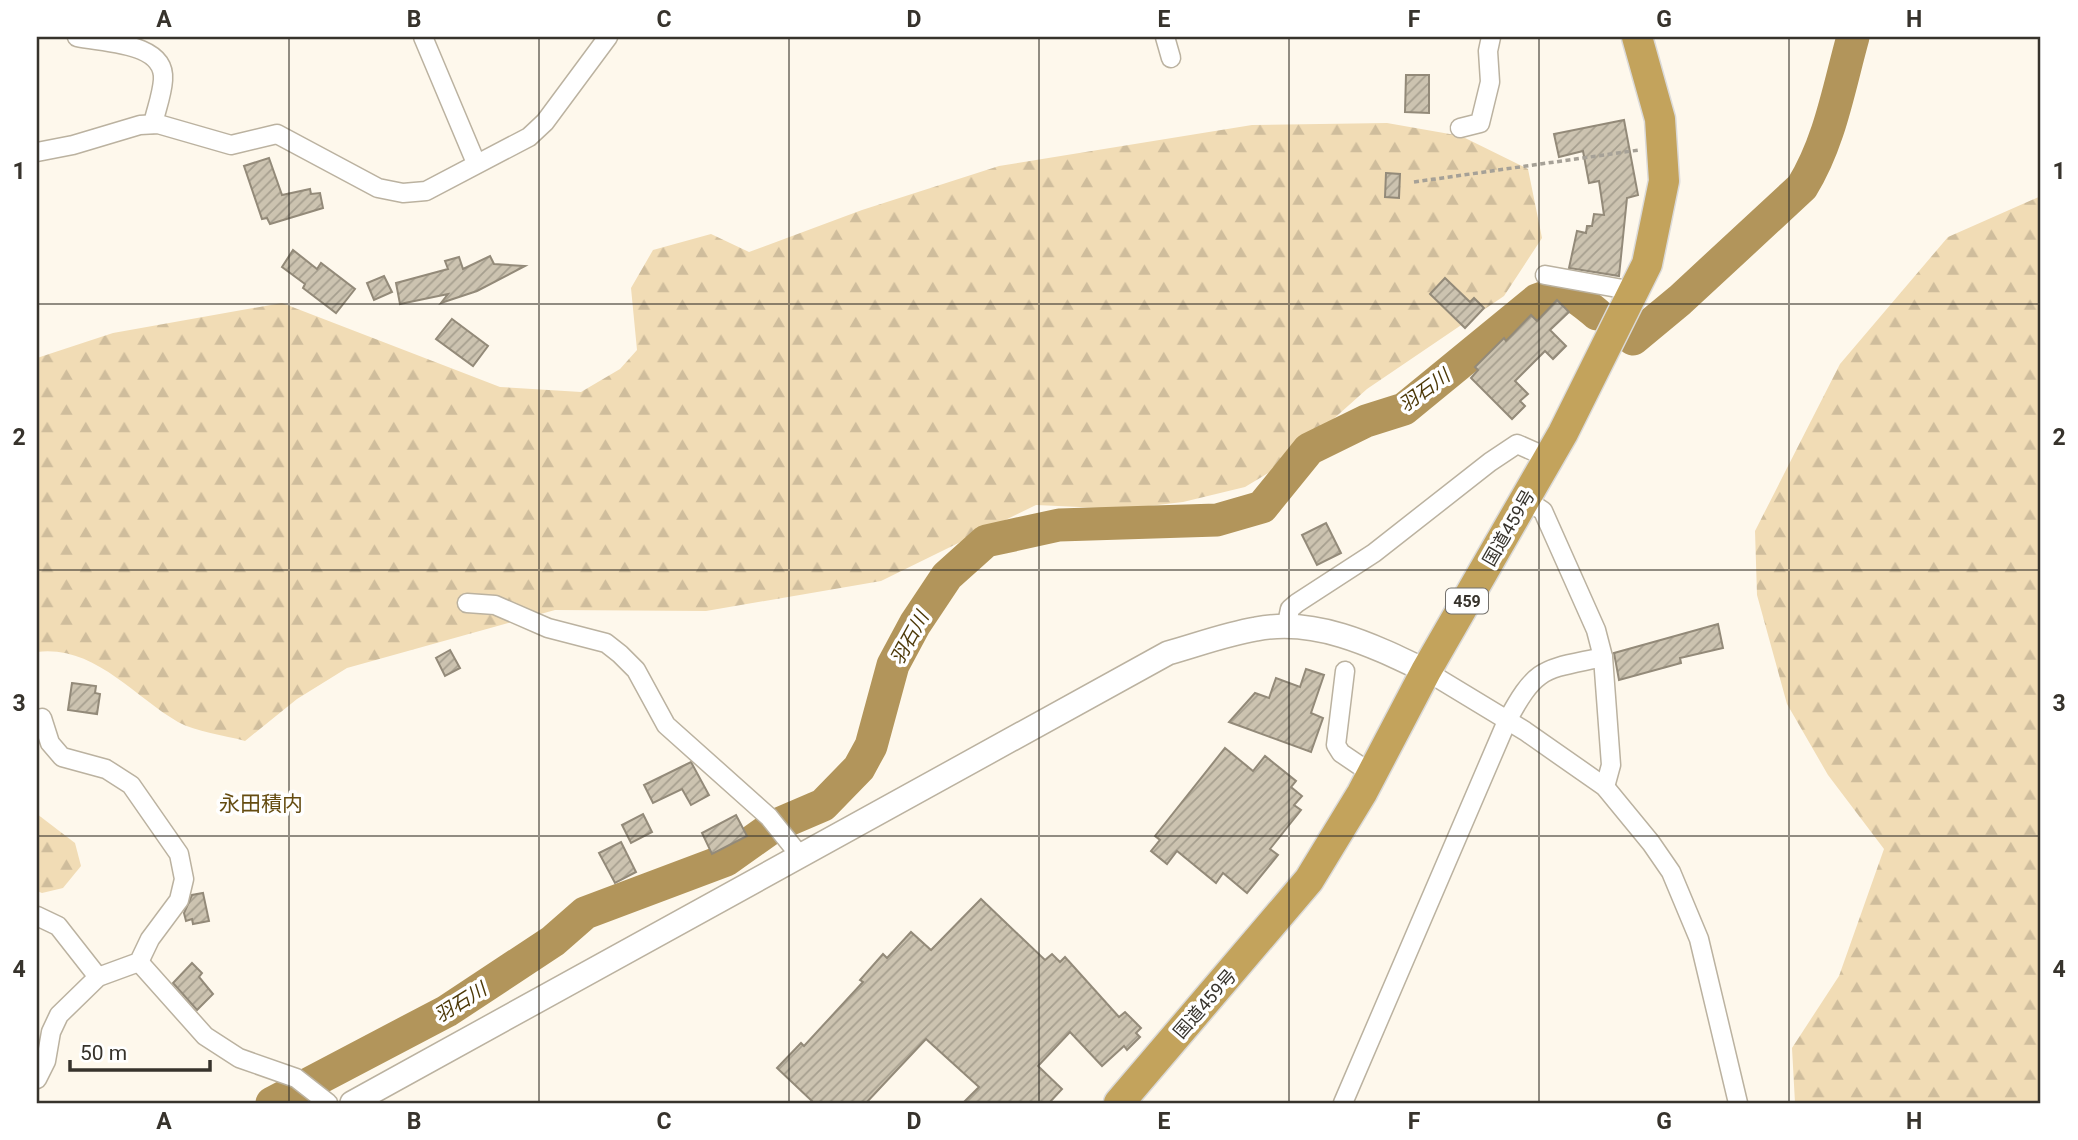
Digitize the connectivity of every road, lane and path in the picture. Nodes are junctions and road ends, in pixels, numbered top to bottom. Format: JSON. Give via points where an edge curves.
{"nodes":[{"id":1,"x":77,"y":37,"type":"edge"},
{"id":2,"x":423,"y":37,"type":"edge"},
{"id":3,"x":608,"y":37,"type":"edge"},
{"id":4,"x":1165,"y":37,"type":"edge"},
{"id":5,"x":1492,"y":37,"type":"edge"},
{"id":6,"x":1637,"y":37,"type":"edge"},
{"id":7,"x":1171,"y":58,"type":"dead end"},
{"id":8,"x":153,"y":124,"type":"junction"},
{"id":9,"x":1460,"y":128,"type":"dead end"},
{"id":10,"x":1662,"y":146,"type":"junction"},
{"id":11,"x":37,"y":152,"type":"edge"},
{"id":12,"x":476,"y":163,"type":"junction"},
{"id":13,"x":1414,"y":182,"type":"dead end"},
{"id":14,"x":1545,"y":275,"type":"dead end"},
{"id":15,"x":1634,"y":291,"type":"junction"},
{"id":16,"x":1549,"y":458,"type":"junction"},
{"id":17,"x":1525,"y":499,"type":"junction"},
{"id":18,"x":467,"y":603,"type":"dead end"},
{"id":19,"x":1286,"y":628,"type":"junction"},
{"id":20,"x":1603,"y":657,"type":"junction"},
{"id":21,"x":1345,"y":671,"type":"dead end"},
{"id":22,"x":1426,"y":671,"type":"junction"},
{"id":23,"x":41,"y":718,"type":"dead end"},
{"id":24,"x":1507,"y":721,"type":"junction"},
{"id":25,"x":1372,"y":774,"type":"junction"},
{"id":26,"x":1605,"y":787,"type":"junction"},
{"id":27,"x":801,"y":857,"type":"junction"},
{"id":28,"x":37,"y":916,"type":"edge"},
{"id":29,"x":139,"y":962,"type":"junction"},
{"id":30,"x":98,"y":977,"type":"junction"},
{"id":31,"x":37,"y":1079,"type":"edge"},
{"id":32,"x":328,"y":1103,"type":"edge"},
{"id":33,"x":352,"y":1103,"type":"edge"},
{"id":34,"x":1119,"y":1103,"type":"edge"},
{"id":35,"x":1343,"y":1103,"type":"edge"},
{"id":36,"x":1738,"y":1103,"type":"edge"}],
"edges":[{"from":1,"to":8,"type":"street","via":[[141,50],[161,64],[163,80]]},
{"from":2,"to":12,"type":"street"},
{"from":3,"to":12,"type":"street","via":[[545,122],[529,137]]},
{"from":4,"to":7,"type":"street"},
{"from":5,"to":9,"type":"street","via":[[1490,82],[1480,122]]},
{"from":6,"to":10,"type":"highway","name":"国道459号","number":"459","via":[[1660,119]]},
{"from":8,"to":11,"type":"street"},
{"from":8,"to":12,"type":"street","via":[[232,145],[277,134],[355,178],[394,192],[426,191]]},
{"from":10,"to":13,"type":"path"},
{"from":10,"to":15,"type":"highway","name":"国道459号","number":"459","via":[[1662,193],[1647,264]]},
{"from":14,"to":15,"type":"street"},
{"from":15,"to":16,"type":"highway","name":"国道459号","number":"459"},
{"from":16,"to":17,"type":"highway","name":"国道459号","number":"459"},
{"from":16,"to":19,"type":"street","via":[[1517,444],[1490,461],[1374,553],[1297,603],[1290,609]]},
{"from":17,"to":20,"type":"street","via":[[1543,511]]},
{"from":17,"to":22,"type":"highway","name":"国道459号","number":"459"},
{"from":18,"to":27,"type":"street","via":[[495,605],[548,628],[606,643],[636,670],[666,725],[769,817]]},
{"from":19,"to":22,"type":"street","via":[[1311,628],[1368,643]]},
{"from":19,"to":27,"type":"street","via":[[1259,628],[1168,653]]},
{"from":20,"to":24,"type":"street","via":[[1549,669],[1534,678]]},
{"from":20,"to":26,"type":"street","via":[[1611,765]]},
{"from":21,"to":25,"type":"street","via":[[1336,745]]},
{"from":22,"to":24,"type":"street"},
{"from":22,"to":25,"type":"highway","name":"国道459号","number":"459"},
{"from":23,"to":29,"type":"street","via":[[50,743],[62,757],[106,769],[131,785],[179,854],[184,879],[179,900]]},
{"from":24,"to":26,"type":"street"},
{"from":24,"to":35,"type":"street"},
{"from":25,"to":34,"type":"highway","name":"国道459号","number":"459","via":[[1309,880]]},
{"from":26,"to":36,"type":"street","via":[[1671,872],[1688,909]]},
{"from":27,"to":33,"type":"street"},
{"from":28,"to":30,"type":"street","via":[[58,926]]},
{"from":29,"to":30,"type":"street"},
{"from":29,"to":32,"type":"street","via":[[205,1036],[239,1058],[303,1083]]},
{"from":30,"to":31,"type":"street","via":[[59,1015]]}]}
